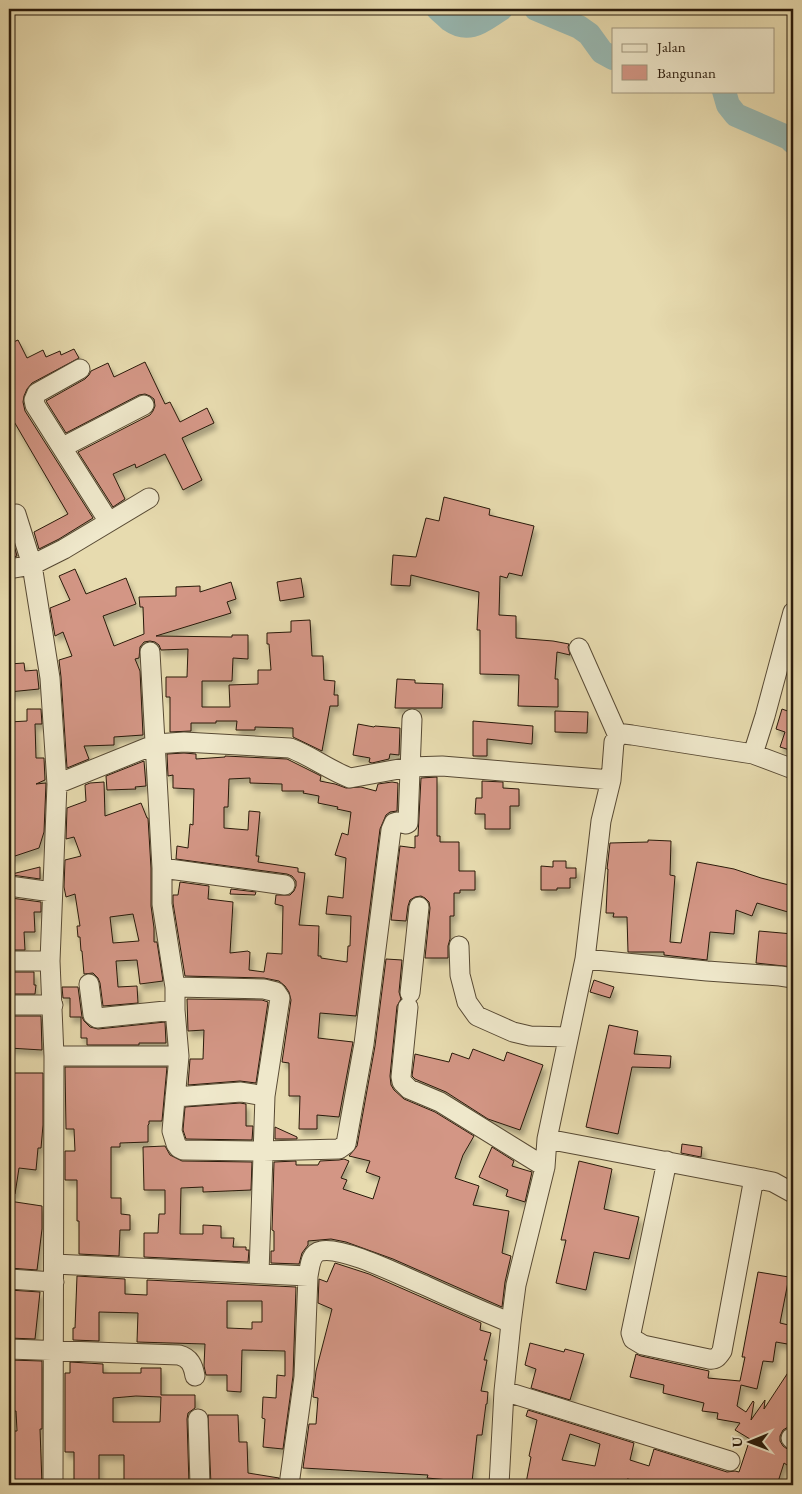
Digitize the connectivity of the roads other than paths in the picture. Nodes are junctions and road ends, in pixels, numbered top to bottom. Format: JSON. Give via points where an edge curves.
{"nodes":[{"id":1,"x":80,"y":369,"type":"dead end"},
{"id":2,"x":144,"y":404,"type":"dead end"},
{"id":3,"x":63,"y":448,"type":"junction"},
{"id":4,"x":149,"y":498,"type":"dead end"},
{"id":5,"x":16,"y":514,"type":"dead end"},
{"id":6,"x":109,"y":522,"type":"junction"},
{"id":7,"x":32,"y":565,"type":"junction"},
{"id":8,"x":9,"y":569,"type":"edge"},
{"id":9,"x":793,"y":612,"type":"edge"},
{"id":10,"x":579,"y":648,"type":"dead end"},
{"id":11,"x":150,"y":652,"type":"dead end"},
{"id":12,"x":785,"y":675,"type":"edge"},
{"id":13,"x":412,"y":719,"type":"dead end"},
{"id":14,"x":618,"y":736,"type":"junction"},
{"id":15,"x":156,"y":744,"type":"junction"},
{"id":16,"x":753,"y":754,"type":"junction"},
{"id":17,"x":410,"y":766,"type":"junction"},
{"id":18,"x":793,"y":769,"type":"edge"},
{"id":19,"x":611,"y":780,"type":"junction"},
{"id":20,"x":56,"y":784,"type":"junction"},
{"id":21,"x":162,"y":868,"type":"junction"},
{"id":22,"x":285,"y":885,"type":"dead end"},
{"id":23,"x":9,"y":886,"type":"edge"},
{"id":24,"x":52,"y":892,"type":"junction"},
{"id":25,"x":419,"y":907,"type":"dead end"},
{"id":26,"x":459,"y":946,"type":"dead end"},
{"id":27,"x":584,"y":959,"type":"junction"},
{"id":28,"x":50,"y":960,"type":"junction"},
{"id":29,"x":9,"y":961,"type":"edge"},
{"id":30,"x":793,"y":978,"type":"edge"},
{"id":31,"x":88,"y":984,"type":"dead end"},
{"id":32,"x":175,"y":987,"type":"junction"},
{"id":33,"x":9,"y":1005,"type":"edge"},
{"id":34,"x":53,"y":1005,"type":"junction"},
{"id":35,"x":175,"y":1010,"type":"junction"},
{"id":36,"x":568,"y":1037,"type":"junction"},
{"id":37,"x":54,"y":1056,"type":"junction"},
{"id":38,"x":179,"y":1056,"type":"junction"},
{"id":39,"x":265,"y":1096,"type":"junction"},
{"id":40,"x":175,"y":1097,"type":"junction"},
{"id":41,"x":547,"y":1139,"type":"junction"},
{"id":42,"x":264,"y":1151,"type":"junction"},
{"id":43,"x":667,"y":1161,"type":"junction"},
{"id":44,"x":545,"y":1167,"type":"junction"},
{"id":45,"x":754,"y":1178,"type":"junction"},
{"id":46,"x":793,"y":1193,"type":"edge"},
{"id":47,"x":54,"y":1273,"type":"junction"},
{"id":48,"x":259,"y":1274,"type":"junction"},
{"id":49,"x":308,"y":1276,"type":"junction"},
{"id":50,"x":9,"y":1279,"type":"edge"},
{"id":51,"x":511,"y":1323,"type":"junction"},
{"id":52,"x":9,"y":1349,"type":"edge"},
{"id":53,"x":54,"y":1350,"type":"junction"},
{"id":54,"x":195,"y":1376,"type":"dead end"},
{"id":55,"x":504,"y":1391,"type":"junction"},
{"id":56,"x":198,"y":1419,"type":"dead end"},
{"id":57,"x":730,"y":1462,"type":"dead end"},
{"id":58,"x":53,"y":1485,"type":"edge"},
{"id":59,"x":200,"y":1485,"type":"edge"},
{"id":60,"x":288,"y":1485,"type":"edge"},
{"id":61,"x":499,"y":1485,"type":"edge"}],
"edges":[{"from":1,"to":3,"type":"street","via":[[35,396],[35,405]]},
{"from":2,"to":3,"type":"street"},
{"from":3,"to":6,"type":"street"},
{"from":4,"to":6,"type":"street"},
{"from":5,"to":7,"type":"street"},
{"from":6,"to":7,"type":"street"},
{"from":7,"to":8,"type":"street"},
{"from":7,"to":20,"type":"street","via":[[50,678]]},
{"from":9,"to":12,"type":"street"},
{"from":10,"to":14,"type":"street"},
{"from":11,"to":15,"type":"street"},
{"from":12,"to":16,"type":"street"},
{"from":13,"to":17,"type":"street"},
{"from":14,"to":16,"type":"street","via":[[632,735]]},
{"from":14,"to":19,"type":"street","via":[[614,742]]},
{"from":15,"to":17,"type":"street","via":[[184,742],[290,748],[350,778]]},
{"from":15,"to":20,"type":"street"},
{"from":15,"to":21,"type":"street"},
{"from":16,"to":18,"type":"street"},
{"from":17,"to":19,"type":"street"},
{"from":17,"to":42,"type":"street","via":[[408,823],[394,823],[391,830],[364,1044],[346,1144],[339,1149]]},
{"from":19,"to":27,"type":"street","via":[[601,821]]},
{"from":20,"to":24,"type":"street"},
{"from":21,"to":22,"type":"street"},
{"from":21,"to":32,"type":"street","via":[[162,904]]},
{"from":23,"to":24,"type":"street"},
{"from":24,"to":28,"type":"street"},
{"from":25,"to":44,"type":"street","via":[[401,1077],[409,1089],[440,1102]]},
{"from":26,"to":36,"type":"street","via":[[460,975],[467,1002],[477,1016],[530,1036]]},
{"from":27,"to":30,"type":"street"},
{"from":27,"to":36,"type":"street"},
{"from":28,"to":29,"type":"street"},
{"from":28,"to":34,"type":"street"},
{"from":31,"to":35,"type":"street","via":[[93,1015],[97,1018]]},
{"from":32,"to":35,"type":"street"},
{"from":32,"to":39,"type":"street","via":[[264,989],[279,994]]},
{"from":33,"to":34,"type":"street"},
{"from":34,"to":37,"type":"street"},
{"from":35,"to":38,"type":"street"},
{"from":36,"to":41,"type":"street"},
{"from":37,"to":38,"type":"street"},
{"from":37,"to":47,"type":"street"},
{"from":38,"to":40,"type":"street"},
{"from":39,"to":40,"type":"street","via":[[242,1092]]},
{"from":39,"to":42,"type":"street"},
{"from":40,"to":42,"type":"street","via":[[172,1131],[178,1148],[192,1151]]},
{"from":41,"to":43,"type":"street"},
{"from":41,"to":44,"type":"street"},
{"from":42,"to":48,"type":"street"},
{"from":43,"to":45,"type":"street"},
{"from":43,"to":45,"type":"street","via":[[630,1333],[643,1346],[708,1359],[714,1360],[722,1351]]},
{"from":44,"to":51,"type":"street","via":[[516,1285]]},
{"from":45,"to":46,"type":"street","via":[[773,1182]]},
{"from":47,"to":48,"type":"street"},
{"from":47,"to":50,"type":"street"},
{"from":47,"to":53,"type":"street"},
{"from":48,"to":49,"type":"street"},
{"from":49,"to":51,"type":"street","via":[[315,1254],[321,1251],[340,1252]]},
{"from":49,"to":60,"type":"street","via":[[304,1377]]},
{"from":51,"to":55,"type":"street"},
{"from":52,"to":53,"type":"street"},
{"from":53,"to":54,"type":"street","via":[[178,1355],[191,1363]]},
{"from":53,"to":58,"type":"street"},
{"from":55,"to":57,"type":"street"},
{"from":55,"to":61,"type":"street"},
{"from":56,"to":59,"type":"street"}]}
